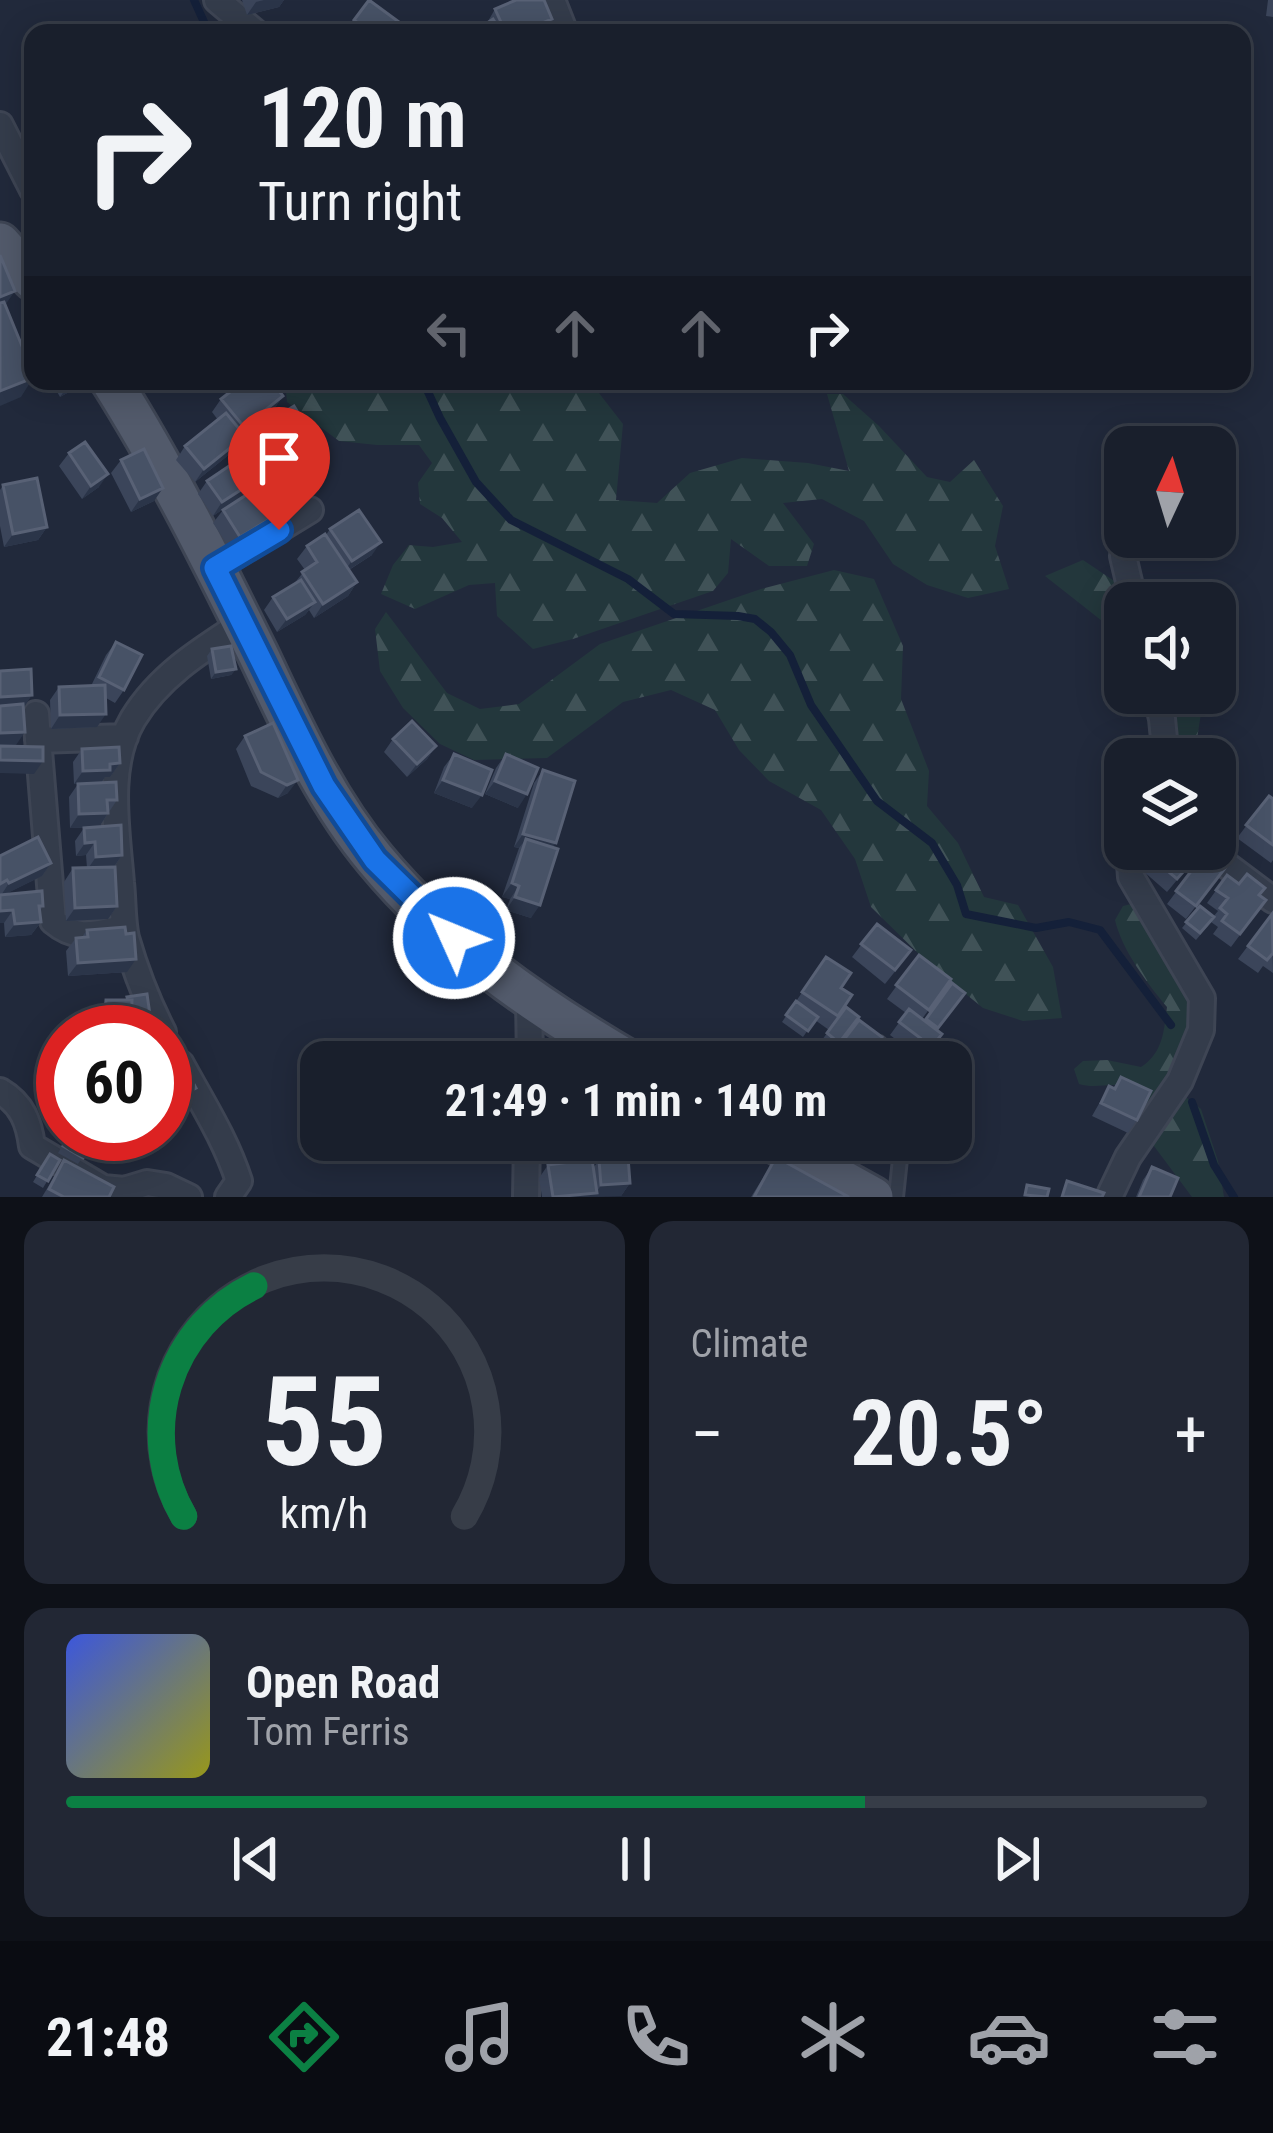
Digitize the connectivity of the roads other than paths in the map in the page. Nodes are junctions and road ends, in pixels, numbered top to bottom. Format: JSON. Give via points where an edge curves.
{"nodes":[{"id":1,"x":218,"y":0,"type":"edge"},
{"id":2,"x":246,"y":24,"type":"edge"},
{"id":3,"x":0,"y":125,"type":"edge"},
{"id":4,"x":24,"y":172,"type":"edge"},
{"id":5,"x":0,"y":243,"type":"edge"},
{"id":6,"x":24,"y":270,"type":"edge"},
{"id":7,"x":116,"y":390,"type":"edge"},
{"id":8,"x":310,"y":510,"type":"dead end"},
{"id":9,"x":215,"y":568,"type":"junction"},
{"id":10,"x":242,"y":622,"type":"junction"},
{"id":11,"x":125,"y":737,"type":"junction"},
{"id":12,"x":1130,"y":870,"type":"edge"},
{"id":13,"x":1233,"y":870,"type":"edge"},
{"id":14,"x":1273,"y":900,"type":"edge"},
{"id":15,"x":125,"y":928,"type":"junction"},
{"id":16,"x":529,"y":998,"type":"junction"},
{"id":17,"x":151,"y":1005,"type":"edge"},
{"id":18,"x":530,"y":1041,"type":"edge"},
{"id":19,"x":595,"y":1041,"type":"edge"},
{"id":20,"x":192,"y":1082,"type":"edge"},
{"id":21,"x":0,"y":1091,"type":"edge"},
{"id":22,"x":527,"y":1161,"type":"edge"},
{"id":23,"x":808,"y":1161,"type":"edge"},
{"id":24,"x":900,"y":1161,"type":"edge"},
{"id":25,"x":189,"y":1197,"type":"edge"},
{"id":26,"x":228,"y":1197,"type":"edge"},
{"id":27,"x":526,"y":1197,"type":"edge"},
{"id":28,"x":873,"y":1197,"type":"edge"},
{"id":29,"x":896,"y":1197,"type":"edge"},
{"id":30,"x":1109,"y":1197,"type":"edge"}],
"edges":[{"from":1,"to":2,"type":"street"},
{"from":3,"to":4,"type":"street"},
{"from":5,"to":6,"type":"main road"},
{"from":7,"to":9,"type":"main road"},
{"from":8,"to":9,"type":"street"},
{"from":9,"to":10,"type":"main road"},
{"from":10,"to":11,"type":"street","via":[[161,683]]},
{"from":10,"to":16,"type":"main road","via":[[303,748],[362,842],[412,899]]},
{"from":11,"to":15,"type":"street","via":[[116,815]]},
{"from":11,"to":15,"type":"street","via":[[37,727],[53,921],[88,936]]},
{"from":12,"to":30,"type":"street","via":[[1202,998],[1201,1030],[1180,1081]]},
{"from":13,"to":14,"type":"street"},
{"from":15,"to":17,"type":"street"},
{"from":16,"to":18,"type":"street"},
{"from":16,"to":19,"type":"main road"},
{"from":20,"to":26,"type":"street","via":[[233,1163],[238,1181]]},
{"from":21,"to":25,"type":"street","via":[[30,1124],[32,1146],[103,1188],[147,1183]]},
{"from":22,"to":27,"type":"street"},
{"from":23,"to":28,"type":"main road"},
{"from":24,"to":29,"type":"lane"}]}
